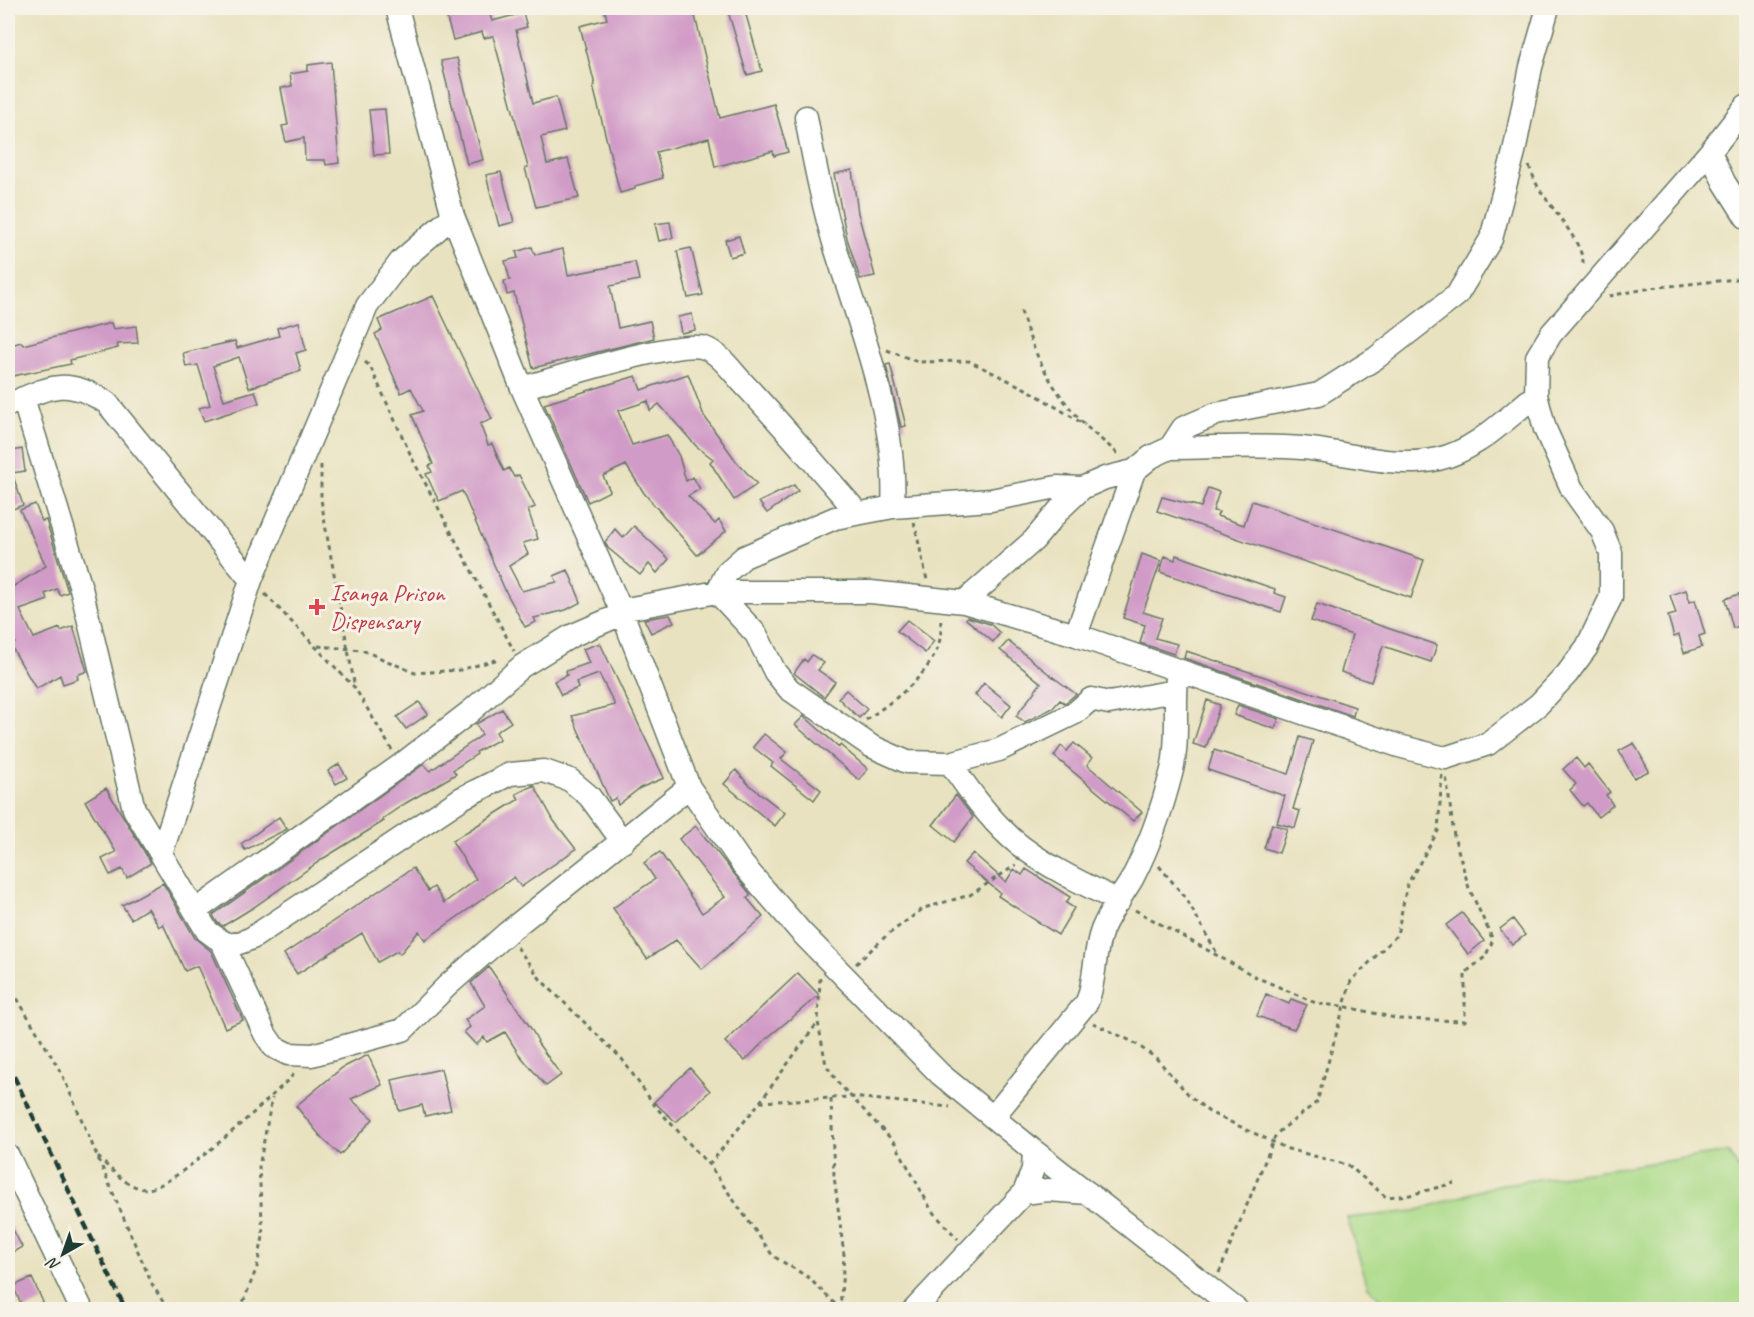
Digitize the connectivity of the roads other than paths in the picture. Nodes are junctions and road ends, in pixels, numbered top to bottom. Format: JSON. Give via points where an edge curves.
{"nodes":[{"id":1,"x":397,"y":8,"type":"edge"},
{"id":2,"x":1548,"y":8,"type":"edge"},
{"id":3,"x":1746,"y":106,"type":"edge"},
{"id":4,"x":806,"y":117,"type":"dead end"},
{"id":5,"x":1710,"y":152,"type":"junction"},
{"id":6,"x":453,"y":216,"type":"junction"},
{"id":7,"x":1746,"y":217,"type":"edge"},
{"id":8,"x":522,"y":388,"type":"junction"},
{"id":9,"x":1536,"y":395,"type":"junction"},
{"id":10,"x":15,"y":402,"type":"edge"},
{"id":11,"x":1170,"y":448,"type":"junction"},
{"id":12,"x":1134,"y":471,"type":"junction"},
{"id":13,"x":1082,"y":488,"type":"junction"},
{"id":14,"x":901,"y":506,"type":"junction"},
{"id":15,"x":858,"y":513,"type":"junction"},
{"id":16,"x":251,"y":580,"type":"junction"},
{"id":17,"x":717,"y":592,"type":"junction"},
{"id":18,"x":964,"y":602,"type":"junction"},
{"id":19,"x":622,"y":612,"type":"junction"},
{"id":20,"x":1076,"y":635,"type":"junction"},
{"id":21,"x":1176,"y":681,"type":"junction"},
{"id":22,"x":950,"y":763,"type":"junction"},
{"id":23,"x":689,"y":786,"type":"junction"},
{"id":24,"x":623,"y":842,"type":"junction"},
{"id":25,"x":161,"y":854,"type":"junction"},
{"id":26,"x":1119,"y":901,"type":"junction"},
{"id":27,"x":195,"y":911,"type":"junction"},
{"id":28,"x":223,"y":944,"type":"junction"},
{"id":29,"x":988,"y":1113,"type":"junction"},
{"id":30,"x":1034,"y":1151,"type":"junction"},
{"id":31,"x":8,"y":1156,"type":"edge"},
{"id":32,"x":1024,"y":1193,"type":"junction"},
{"id":33,"x":1088,"y":1193,"type":"junction"},
{"id":34,"x":82,"y":1310,"type":"edge"},
{"id":35,"x":915,"y":1310,"type":"edge"},
{"id":36,"x":1237,"y":1310,"type":"edge"}],
"edges":[{"from":1,"to":6,"type":"street"},
{"from":2,"to":11,"type":"street","via":[[1491,239],[1457,295],[1376,358],[1319,394],[1216,414],[1183,428]]},
{"from":3,"to":5,"type":"street"},
{"from":4,"to":14,"type":"street","via":[[824,207],[889,440]]},
{"from":5,"to":7,"type":"street"},
{"from":5,"to":9,"type":"street","via":[[1551,334],[1537,357]]},
{"from":6,"to":8,"type":"street"},
{"from":6,"to":16,"type":"street","via":[[401,261],[367,306]]},
{"from":8,"to":15,"type":"street","via":[[661,351],[705,348],[722,359]]},
{"from":8,"to":19,"type":"street"},
{"from":9,"to":11,"type":"street","via":[[1479,440],[1438,459],[1407,462],[1301,448]]},
{"from":9,"to":21,"type":"street","via":[[1545,429],[1572,489],[1602,531],[1611,553],[1611,597],[1587,647],[1539,704],[1488,744],[1445,758]]},
{"from":10,"to":16,"type":"street","via":[[55,386],[73,386],[88,390],[107,403]]},
{"from":10,"to":25,"type":"street","via":[[81,588],[134,809]]},
{"from":11,"to":12,"type":"street"},
{"from":12,"to":13,"type":"street","via":[[1105,477]]},
{"from":12,"to":20,"type":"street"},
{"from":13,"to":14,"type":"street","via":[[1058,487],[991,500]]},
{"from":13,"to":18,"type":"street","via":[[1034,540]]},
{"from":14,"to":15,"type":"street"},
{"from":15,"to":17,"type":"street","via":[[835,518],[744,557],[727,572]]},
{"from":16,"to":25,"type":"street"},
{"from":17,"to":18,"type":"street","via":[[871,592]]},
{"from":17,"to":19,"type":"street"},
{"from":17,"to":22,"type":"street","via":[[756,634],[775,672],[789,689],[889,757],[907,762]]},
{"from":18,"to":20,"type":"street"},
{"from":19,"to":23,"type":"street"},
{"from":19,"to":27,"type":"street","via":[[522,666],[401,765]]},
{"from":20,"to":21,"type":"street"},
{"from":21,"to":22,"type":"street","via":[[1109,703],[1091,699],[1075,713],[999,750]]},
{"from":21,"to":26,"type":"street","via":[[1172,769],[1145,847]]},
{"from":22,"to":26,"type":"street","via":[[1012,839]]},
{"from":23,"to":24,"type":"street"},
{"from":23,"to":29,"type":"street","via":[[743,865],[801,932],[940,1074]]},
{"from":24,"to":28,"type":"street","via":[[589,796],[570,780],[544,771],[510,774],[462,798],[252,938],[234,946]]},
{"from":24,"to":28,"type":"street","via":[[507,933],[403,1030],[312,1055],[288,1054],[274,1047]]},
{"from":25,"to":27,"type":"street"},
{"from":26,"to":29,"type":"street","via":[[1097,944],[1092,991],[1077,1017]]},
{"from":27,"to":28,"type":"street","via":[[207,931]]},
{"from":29,"to":30,"type":"street"},
{"from":30,"to":32,"type":"street","via":[[1033,1169]]},
{"from":30,"to":33,"type":"street"},
{"from":31,"to":34,"type":"street"},
{"from":32,"to":33,"type":"street"},
{"from":32,"to":35,"type":"street"},
{"from":33,"to":36,"type":"street"}]}
